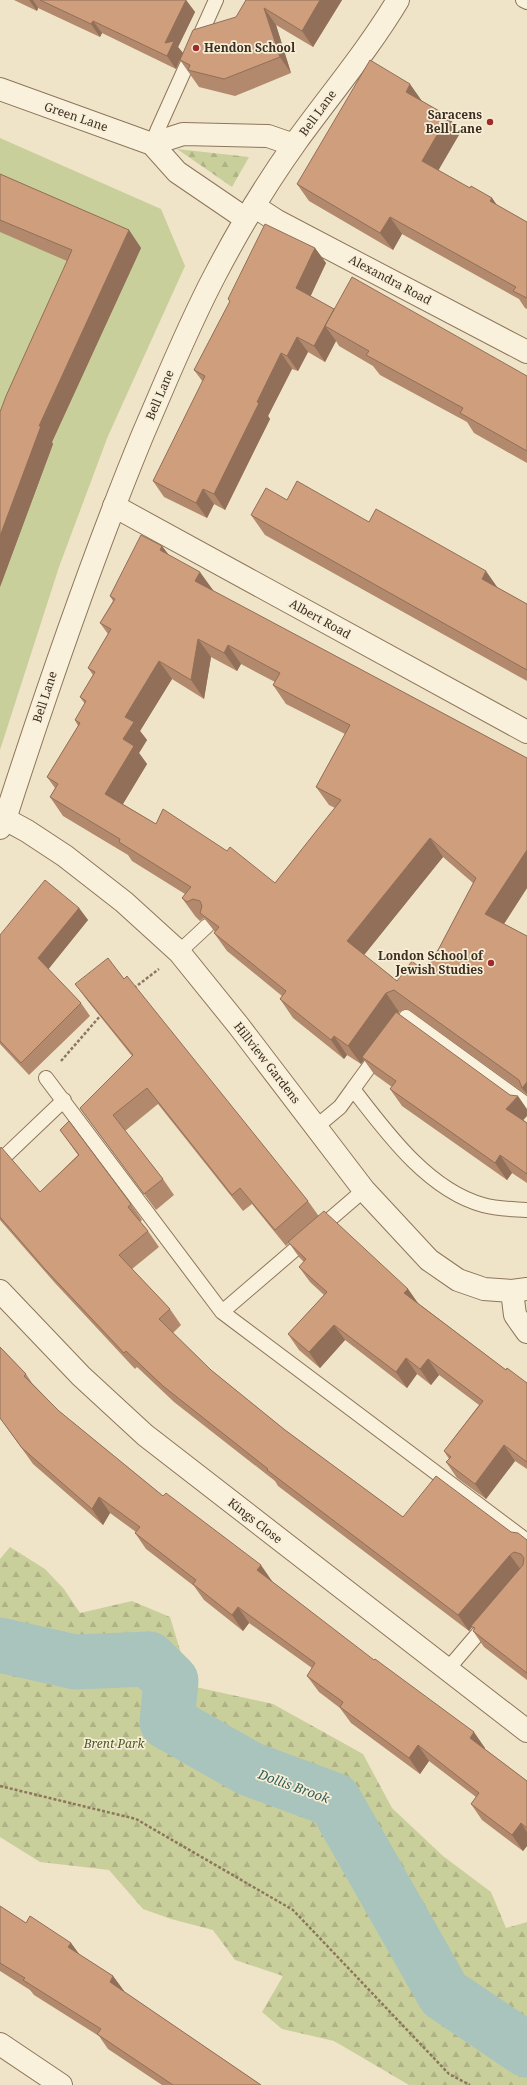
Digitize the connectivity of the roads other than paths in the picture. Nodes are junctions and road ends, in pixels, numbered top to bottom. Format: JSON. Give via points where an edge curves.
{"nodes":[{"id":1,"x":216,"y":0,"type":"edge"},
{"id":2,"x":398,"y":0,"type":"edge"},
{"id":3,"x":523,"y":0,"type":"edge"},
{"id":4,"x":527,"y":2,"type":"edge"},
{"id":5,"x":0,"y":89,"type":"edge"},
{"id":6,"x":152,"y":144,"type":"junction"},
{"id":7,"x":294,"y":145,"type":"junction"},
{"id":8,"x":250,"y":213,"type":"junction"},
{"id":9,"x":527,"y":352,"type":"edge"},
{"id":10,"x":114,"y":506,"type":"junction"},
{"id":11,"x":527,"y":732,"type":"edge"},
{"id":12,"x":3,"y":824,"type":"edge"},
{"id":13,"x":207,"y":926,"type":"edge"},
{"id":14,"x":179,"y":952,"type":"junction"},
{"id":15,"x":46,"y":1078,"type":"road end"},
{"id":16,"x":353,"y":1089,"type":"junction"},
{"id":17,"x":64,"y":1100,"type":"junction"},
{"id":18,"x":527,"y":1106,"type":"edge"},
{"id":19,"x":316,"y":1127,"type":"junction"},
{"id":20,"x":0,"y":1160,"type":"edge"},
{"id":21,"x":364,"y":1190,"type":"junction"},
{"id":22,"x":526,"y":1210,"type":"dead end"},
{"id":23,"x":520,"y":1290,"type":"edge"},
{"id":24,"x":0,"y":1291,"type":"edge"},
{"id":25,"x":222,"y":1312,"type":"junction"},
{"id":26,"x":527,"y":1332,"type":"edge"},
{"id":27,"x":527,"y":1541,"type":"edge"},
{"id":28,"x":497,"y":1611,"type":"edge"},
{"id":29,"x":448,"y":1670,"type":"junction"},
{"id":30,"x":527,"y":1731,"type":"edge"},
{"id":31,"x":0,"y":2044,"type":"edge"},
{"id":32,"x":62,"y":2085,"type":"edge"}],
"edges":[{"from":1,"to":6,"type":"lane"},
{"from":2,"to":7,"type":"street","name":"Bell Lane"},
{"from":3,"to":4,"type":"lane"},
{"from":5,"to":6,"type":"street","name":"Green Lane"},
{"from":6,"to":7,"type":"street","via":[[183,134],[268,136]]},
{"from":6,"to":8,"type":"street","name":"Green Lane","via":[[177,172]]},
{"from":7,"to":8,"type":"street","name":"Bell Lane"},
{"from":8,"to":9,"type":"street","name":"Alexandra Road","via":[[277,220]]},
{"from":8,"to":10,"type":"street","name":"Bell Lane","via":[[214,276],[169,373]]},
{"from":10,"to":11,"type":"street","name":"Albert Road"},
{"from":10,"to":12,"type":"street","name":"Bell Lane","via":[[57,659]]},
{"from":12,"to":14,"type":"street","name":"Hillview Gardens","via":[[27,831],[64,856],[130,907]]},
{"from":13,"to":14,"type":"lane"},
{"from":14,"to":19,"type":"street","name":"Hillview Gardens"},
{"from":15,"to":17,"type":"lane"},
{"from":16,"to":18,"type":"lane","via":[[406,1017]]},
{"from":16,"to":19,"type":"lane","via":[[340,1107]]},
{"from":16,"to":22,"type":"lane","via":[[392,1141],[430,1176],[456,1193],[482,1205]]},
{"from":17,"to":20,"type":"lane"},
{"from":17,"to":25,"type":"lane"},
{"from":19,"to":21,"type":"street","name":"Hillview Gardens"},
{"from":21,"to":23,"type":"street","name":"Hillview Gardens","via":[[429,1260],[458,1280],[484,1289]]},
{"from":21,"to":25,"type":"lane"},
{"from":23,"to":26,"type":"street","via":[[515,1316]]},
{"from":24,"to":29,"type":"street","name":"Kings Close","via":[[81,1376],[145,1435]]},
{"from":25,"to":27,"type":"lane"},
{"from":28,"to":29,"type":"lane"},
{"from":29,"to":30,"type":"street","name":"Kings Close"},
{"from":31,"to":32,"type":"street"}]}
